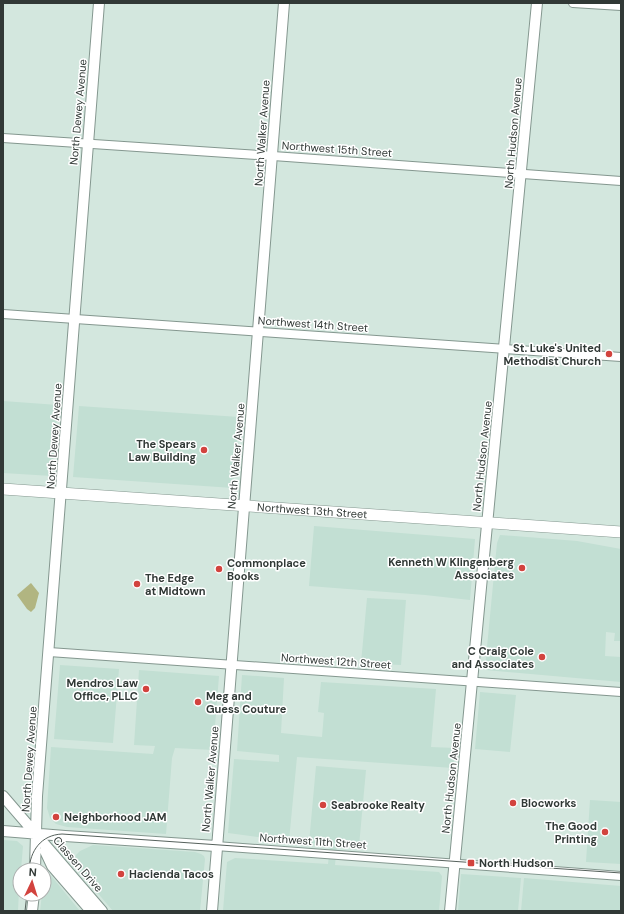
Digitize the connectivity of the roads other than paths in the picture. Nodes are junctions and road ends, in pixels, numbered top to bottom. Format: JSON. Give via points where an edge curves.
{"nodes":[{"id":1,"x":99,"y":3,"type":"edge"},
{"id":2,"x":284,"y":3,"type":"edge"},
{"id":3,"x":538,"y":3,"type":"edge"},
{"id":4,"x":573,"y":3,"type":"edge"},
{"id":5,"x":621,"y":6,"type":"edge"},
{"id":6,"x":3,"y":138,"type":"edge"},
{"id":7,"x":88,"y":144,"type":"junction"},
{"id":8,"x":273,"y":156,"type":"junction"},
{"id":9,"x":521,"y":174,"type":"junction"},
{"id":10,"x":621,"y":181,"type":"edge"},
{"id":11,"x":3,"y":314,"type":"edge"},
{"id":12,"x":75,"y":319,"type":"junction"},
{"id":13,"x":258,"y":332,"type":"junction"},
{"id":14,"x":505,"y":349,"type":"junction"},
{"id":15,"x":621,"y":357,"type":"edge"},
{"id":16,"x":3,"y":489,"type":"edge"},
{"id":17,"x":62,"y":493,"type":"junction"},
{"id":18,"x":244,"y":505,"type":"junction"},
{"id":19,"x":487,"y":522,"type":"junction"},
{"id":20,"x":621,"y":532,"type":"edge"},
{"id":21,"x":49,"y":652,"type":"junction"},
{"id":22,"x":231,"y":664,"type":"junction"},
{"id":23,"x":472,"y":681,"type":"junction"},
{"id":24,"x":621,"y":692,"type":"edge"},
{"id":25,"x":3,"y":796,"type":"edge"},
{"id":26,"x":3,"y":831,"type":"edge"},
{"id":27,"x":36,"y":833,"type":"junction"},
{"id":28,"x":216,"y":846,"type":"junction"},
{"id":29,"x":35,"y":862,"type":"edge"},
{"id":30,"x":454,"y":863,"type":"junction"},
{"id":31,"x":621,"y":876,"type":"edge"},
{"id":32,"x":91,"y":911,"type":"edge"},
{"id":33,"x":102,"y":911,"type":"edge"},
{"id":34,"x":212,"y":911,"type":"edge"},
{"id":35,"x":450,"y":911,"type":"edge"}],
"edges":[{"from":1,"to":7,"type":"street","name":"North Dewey Avenue"},
{"from":2,"to":8,"type":"street","name":"North Walker Avenue"},
{"from":3,"to":9,"type":"street","name":"North Hudson Avenue"},
{"from":4,"to":5,"type":"street"},
{"from":6,"to":7,"type":"street","name":"Northwest 15th Street"},
{"from":7,"to":8,"type":"street","name":"Northwest 15th Street"},
{"from":7,"to":12,"type":"street","name":"North Dewey Avenue"},
{"from":8,"to":9,"type":"street","name":"Northwest 15th Street"},
{"from":8,"to":13,"type":"street","name":"North Walker Avenue"},
{"from":9,"to":10,"type":"street","name":"Northwest 15th Street"},
{"from":9,"to":14,"type":"street","name":"North Hudson Avenue"},
{"from":11,"to":12,"type":"street","name":"Northwest 14th Street"},
{"from":12,"to":13,"type":"street","name":"Northwest 14th Street"},
{"from":12,"to":17,"type":"street","name":"North Dewey Avenue"},
{"from":13,"to":14,"type":"street","name":"Northwest 14th Street"},
{"from":13,"to":18,"type":"street","name":"North Walker Avenue"},
{"from":14,"to":15,"type":"street","name":"Northwest 14th Street"},
{"from":14,"to":19,"type":"street","name":"North Hudson Avenue"},
{"from":16,"to":17,"type":"main road","name":"Northwest 13th Street"},
{"from":17,"to":18,"type":"main road","name":"Northwest 13th Street"},
{"from":17,"to":21,"type":"street","name":"North Dewey Avenue"},
{"from":18,"to":19,"type":"main road","name":"Northwest 13th Street"},
{"from":18,"to":22,"type":"street","name":"North Walker Avenue"},
{"from":19,"to":20,"type":"main road","name":"Northwest 13th Street"},
{"from":19,"to":23,"type":"street","name":"North Hudson Avenue"},
{"from":21,"to":22,"type":"street","name":"Northwest 12th Street"},
{"from":21,"to":27,"type":"street","name":"North Dewey Avenue"},
{"from":22,"to":23,"type":"street","name":"Northwest 12th Street"},
{"from":22,"to":28,"type":"street","name":"North Walker Avenue"},
{"from":23,"to":24,"type":"street","name":"Northwest 12th Street"},
{"from":23,"to":30,"type":"street","name":"North Hudson Avenue"},
{"from":25,"to":27,"type":"street","name":"Classen Drive"},
{"from":26,"to":27,"type":"street","name":"Northwest 11th Street"},
{"from":27,"to":28,"type":"street","name":"Northwest 11th Street"},
{"from":27,"to":29,"type":"street","name":"North Dewey Avenue"},
{"from":27,"to":32,"type":"street","name":"Classen Drive","via":[[52,866]]},
{"from":27,"to":33,"type":"street","name":"Classen Drive"},
{"from":28,"to":30,"type":"street","name":"Northwest 11th Street"},
{"from":28,"to":34,"type":"street","name":"North Walker Avenue"},
{"from":30,"to":31,"type":"street","name":"Northwest 11th Street"},
{"from":30,"to":35,"type":"street","name":"North Hudson Avenue"}]}
